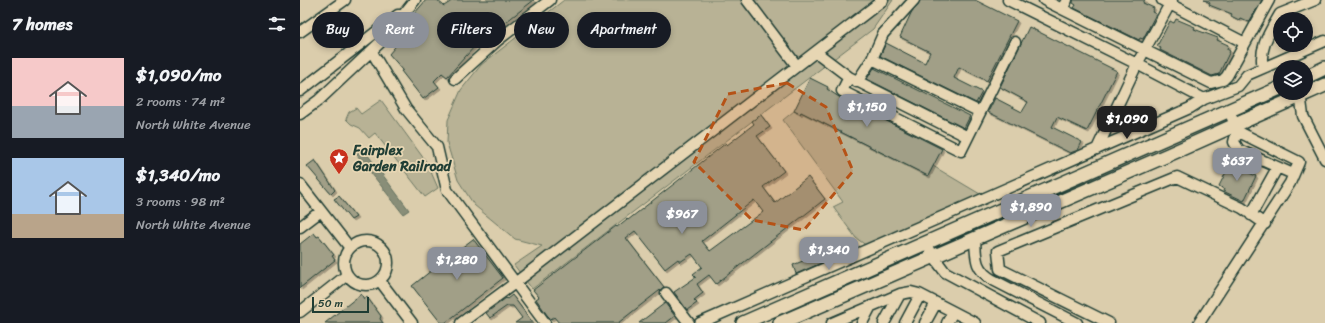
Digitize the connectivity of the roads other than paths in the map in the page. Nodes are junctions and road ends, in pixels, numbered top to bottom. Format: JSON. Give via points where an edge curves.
{"nodes":[{"id":1,"x":345,"y":0,"type":"edge"},
{"id":2,"x":415,"y":0,"type":"edge"},
{"id":3,"x":550,"y":0,"type":"edge"},
{"id":4,"x":747,"y":0,"type":"edge"},
{"id":5,"x":883,"y":0,"type":"edge"},
{"id":6,"x":914,"y":0,"type":"edge"},
{"id":7,"x":1008,"y":0,"type":"edge"},
{"id":8,"x":1044,"y":0,"type":"edge"},
{"id":9,"x":1269,"y":0,"type":"edge"},
{"id":10,"x":1315,"y":0,"type":"edge"},
{"id":11,"x":1168,"y":1,"type":"edge"},
{"id":12,"x":1064,"y":4,"type":"edge"},
{"id":13,"x":405,"y":12,"type":"edge"},
{"id":14,"x":300,"y":32,"type":"edge"},
{"id":15,"x":372,"y":35,"type":"edge"},
{"id":16,"x":1325,"y":41,"type":"edge"},
{"id":17,"x":1014,"y":42,"type":"dead end"},
{"id":18,"x":1245,"y":44,"type":"junction"},
{"id":19,"x":376,"y":48,"type":"edge"},
{"id":20,"x":1145,"y":50,"type":"junction"},
{"id":21,"x":372,"y":52,"type":"junction"},
{"id":22,"x":816,"y":52,"type":"junction"},
{"id":23,"x":872,"y":59,"type":"junction"},
{"id":24,"x":1137,"y":64,"type":"junction"},
{"id":25,"x":797,"y":66,"type":"junction"},
{"id":26,"x":1263,"y":68,"type":"junction"},
{"id":27,"x":1325,"y":68,"type":"edge"},
{"id":28,"x":1313,"y":73,"type":"edge"},
{"id":29,"x":455,"y":79,"type":"dead end"},
{"id":30,"x":853,"y":80,"type":"junction"},
{"id":31,"x":1325,"y":85,"type":"edge"},
{"id":32,"x":1313,"y":90,"type":"edge"},
{"id":33,"x":300,"y":91,"type":"edge"},
{"id":34,"x":1273,"y":91,"type":"edge"},
{"id":35,"x":1204,"y":99,"type":"junction"},
{"id":36,"x":1290,"y":100,"type":"edge"},
{"id":37,"x":1302,"y":100,"type":"edge"},
{"id":38,"x":1230,"y":110,"type":"junction"},
{"id":39,"x":980,"y":112,"type":"junction"},
{"id":40,"x":300,"y":114,"type":"edge"},
{"id":41,"x":1236,"y":128,"type":"junction"},
{"id":42,"x":968,"y":137,"type":"junction"},
{"id":43,"x":1097,"y":150,"type":"junction"},
{"id":44,"x":1325,"y":159,"type":"edge"},
{"id":45,"x":1277,"y":168,"type":"junction"},
{"id":46,"x":1293,"y":174,"type":"junction"},
{"id":47,"x":300,"y":184,"type":"edge"},
{"id":48,"x":321,"y":211,"type":"junction"},
{"id":49,"x":1251,"y":214,"type":"junction"},
{"id":50,"x":1265,"y":224,"type":"junction"},
{"id":51,"x":300,"y":227,"type":"edge"},
{"id":52,"x":975,"y":238,"type":"junction"},
{"id":53,"x":926,"y":242,"type":"junction"},
{"id":54,"x":350,"y":248,"type":"junction"},
{"id":55,"x":933,"y":256,"type":"junction"},
{"id":56,"x":347,"y":276,"type":"junction"},
{"id":57,"x":988,"y":277,"type":"junction"},
{"id":58,"x":380,"y":281,"type":"junction"},
{"id":59,"x":515,"y":283,"type":"junction"},
{"id":60,"x":977,"y":290,"type":"junction"},
{"id":61,"x":666,"y":293,"type":"dead end"},
{"id":62,"x":900,"y":294,"type":"junction"},
{"id":63,"x":920,"y":295,"type":"junction"},
{"id":64,"x":936,"y":303,"type":"junction"},
{"id":65,"x":871,"y":306,"type":"junction"},
{"id":66,"x":300,"y":312,"type":"edge"},
{"id":67,"x":953,"y":312,"type":"junction"},
{"id":68,"x":720,"y":319,"type":"edge"},
{"id":69,"x":841,"y":321,"type":"edge"},
{"id":70,"x":408,"y":322,"type":"edge"},
{"id":71,"x":971,"y":322,"type":"edge"},
{"id":72,"x":461,"y":323,"type":"edge"},
{"id":73,"x":545,"y":323,"type":"edge"},
{"id":74,"x":689,"y":323,"type":"edge"},
{"id":75,"x":700,"y":323,"type":"edge"},
{"id":76,"x":743,"y":323,"type":"edge"},
{"id":77,"x":780,"y":323,"type":"edge"},
{"id":78,"x":832,"y":323,"type":"edge"},
{"id":79,"x":862,"y":323,"type":"edge"},
{"id":80,"x":884,"y":323,"type":"edge"},
{"id":81,"x":905,"y":323,"type":"edge"},
{"id":82,"x":926,"y":323,"type":"edge"},
{"id":83,"x":947,"y":323,"type":"edge"},
{"id":84,"x":1040,"y":323,"type":"edge"},
{"id":85,"x":1077,"y":323,"type":"edge"},
{"id":86,"x":1109,"y":323,"type":"edge"},
{"id":87,"x":1199,"y":323,"type":"edge"}],
"edges":[{"from":1,"to":14,"type":"street"},
{"from":2,"to":13,"type":"street"},
{"from":3,"to":29,"type":"street","via":[[498,40]]},
{"from":4,"to":25,"type":"street"},
{"from":5,"to":22,"type":"street"},
{"from":6,"to":23,"type":"street","via":[[884,34]]},
{"from":7,"to":24,"type":"street"},
{"from":8,"to":12,"type":"street"},
{"from":9,"to":18,"type":"street"},
{"from":10,"to":26,"type":"street","via":[[1280,14],[1263,48]]},
{"from":11,"to":18,"type":"street"},
{"from":11,"to":20,"type":"street"},
{"from":12,"to":20,"type":"street"},
{"from":15,"to":33,"type":"street"},
{"from":16,"to":26,"type":"street"},
{"from":17,"to":39,"type":"street"},
{"from":18,"to":20,"type":"street","via":[[1227,76],[1211,83]]},
{"from":19,"to":21,"type":"street"},
{"from":20,"to":24,"type":"street"},
{"from":21,"to":40,"type":"street"},
{"from":21,"to":59,"type":"street","via":[[406,109],[437,148],[447,190]]},
{"from":22,"to":25,"type":"street"},
{"from":22,"to":30,"type":"street"},
{"from":23,"to":30,"type":"street"},
{"from":23,"to":39,"type":"street"},
{"from":24,"to":35,"type":"street"},
{"from":24,"to":43,"type":"street"},
{"from":25,"to":59,"type":"street"},
{"from":26,"to":35,"type":"street","via":[[1247,75],[1238,86]]},
{"from":27,"to":28,"type":"main road"},
{"from":30,"to":42,"type":"street"},
{"from":30,"to":42,"type":"street","via":[[842,91],[961,152]]},
{"from":31,"to":32,"type":"main road"},
{"from":34,"to":38,"type":"main road"},
{"from":35,"to":43,"type":"street","via":[[1190,108]]},
{"from":36,"to":41,"type":"main road"},
{"from":37,"to":44,"type":"street","via":[[1303,116]]},
{"from":38,"to":41,"type":"street"},
{"from":38,"to":53,"type":"main road"},
{"from":39,"to":42,"type":"street"},
{"from":41,"to":45,"type":"street","via":[[1234,142],[1239,150]]},
{"from":41,"to":46,"type":"street","via":[[1299,162]]},
{"from":41,"to":52,"type":"main road"},
{"from":43,"to":68,"type":"street"},
{"from":45,"to":46,"type":"street"},
{"from":45,"to":49,"type":"street"},
{"from":46,"to":50,"type":"street"},
{"from":47,"to":48,"type":"street"},
{"from":48,"to":51,"type":"street"},
{"from":48,"to":54,"type":"street"},
{"from":49,"to":50,"type":"street"},
{"from":49,"to":86,"type":"street","via":[[1177,177],[998,251],[1000,269]]},
{"from":50,"to":87,"type":"street"},
{"from":52,"to":55,"type":"main road"},
{"from":52,"to":57,"type":"street","via":[[977,264],[981,272]]},
{"from":53,"to":55,"type":"street"},
{"from":53,"to":76,"type":"main road"},
{"from":54,"to":56,"type":"street","via":[[344,261]]},
{"from":54,"to":58,"type":"street","via":[[362,241],[370,241],[383,248],[388,262],[385,276]]},
{"from":55,"to":60,"type":"street","via":[[945,272]]},
{"from":55,"to":77,"type":"main road"},
{"from":56,"to":58,"type":"street","via":[[352,281],[366,286]]},
{"from":56,"to":66,"type":"street"},
{"from":57,"to":60,"type":"street"},
{"from":57,"to":85,"type":"street"},
{"from":58,"to":70,"type":"street"},
{"from":59,"to":72,"type":"street"},
{"from":59,"to":73,"type":"street"},
{"from":60,"to":84,"type":"street"},
{"from":61,"to":74,"type":"street"},
{"from":62,"to":63,"type":"street","via":[[911,292]]},
{"from":62,"to":65,"type":"street"},
{"from":62,"to":80,"type":"street"},
{"from":63,"to":64,"type":"street"},
{"from":63,"to":81,"type":"street"},
{"from":64,"to":67,"type":"street"},
{"from":64,"to":82,"type":"street"},
{"from":65,"to":69,"type":"street"},
{"from":65,"to":79,"type":"street"},
{"from":67,"to":71,"type":"street"},
{"from":67,"to":83,"type":"street"},
{"from":68,"to":75,"type":"street"},
{"from":69,"to":78,"type":"street"}]}
